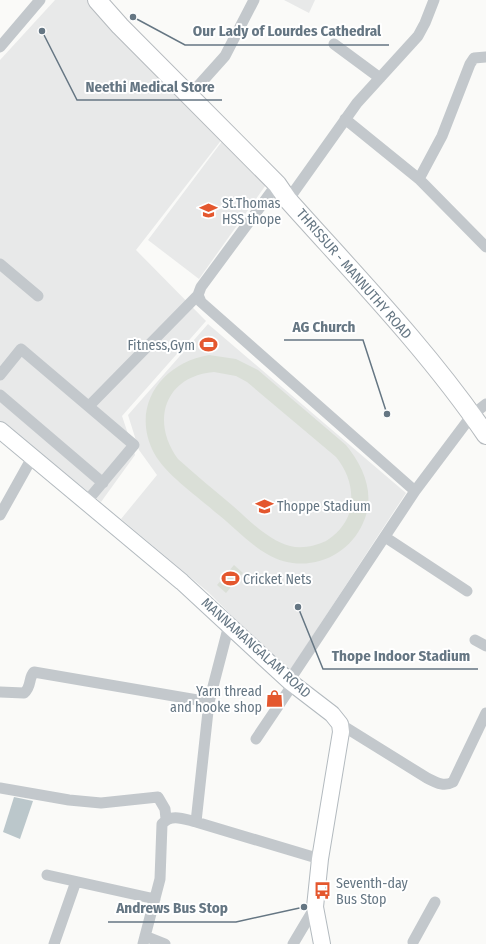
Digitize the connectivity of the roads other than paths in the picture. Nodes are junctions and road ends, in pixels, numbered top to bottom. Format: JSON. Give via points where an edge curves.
{"nodes":[{"id":1,"x":40,"y":0,"type":"edge"},
{"id":2,"x":97,"y":0,"type":"edge"},
{"id":3,"x":254,"y":0,"type":"edge"},
{"id":4,"x":434,"y":0,"type":"edge"},
{"id":5,"x":334,"y":44,"type":"dead end"},
{"id":6,"x":0,"y":47,"type":"edge"},
{"id":7,"x":486,"y":57,"type":"edge"},
{"id":8,"x":380,"y":78,"type":"junction"},
{"id":9,"x":190,"y":95,"type":"junction"},
{"id":10,"x":346,"y":119,"type":"junction"},
{"id":11,"x":419,"y":179,"type":"junction"},
{"id":12,"x":277,"y":184,"type":"junction"},
{"id":13,"x":288,"y":200,"type":"junction"},
{"id":14,"x":486,"y":246,"type":"edge"},
{"id":15,"x":0,"y":264,"type":"edge"},
{"id":16,"x":198,"y":295,"type":"junction"},
{"id":17,"x":38,"y":296,"type":"dead end"},
{"id":18,"x":0,"y":375,"type":"edge"},
{"id":19,"x":0,"y":395,"type":"edge"},
{"id":20,"x":89,"y":406,"type":"junction"},
{"id":21,"x":479,"y":409,"type":"edge"},
{"id":22,"x":0,"y":430,"type":"edge"},
{"id":23,"x":486,"y":435,"type":"edge"},
{"id":24,"x":33,"y":456,"type":"junction"},
{"id":25,"x":103,"y":482,"type":"junction"},
{"id":26,"x":415,"y":490,"type":"junction"},
{"id":27,"x":87,"y":501,"type":"junction"},
{"id":28,"x":0,"y":515,"type":"edge"},
{"id":29,"x":384,"y":537,"type":"junction"},
{"id":30,"x":467,"y":591,"type":"dead end"},
{"id":31,"x":229,"y":625,"type":"junction"},
{"id":32,"x":475,"y":640,"type":"dead end"},
{"id":33,"x":486,"y":646,"type":"edge"},
{"id":34,"x":291,"y":683,"type":"junction"},
{"id":35,"x":0,"y":692,"type":"edge"},
{"id":36,"x":209,"y":702,"type":"junction"},
{"id":37,"x":486,"y":713,"type":"edge"},
{"id":38,"x":340,"y":724,"type":"junction"},
{"id":39,"x":256,"y":738,"type":"dead end"},
{"id":40,"x":0,"y":788,"type":"edge"},
{"id":41,"x":166,"y":819,"type":"junction"},
{"id":42,"x":196,"y":822,"type":"junction"},
{"id":43,"x":320,"y":860,"type":"junction"},
{"id":44,"x":46,"y":875,"type":"dead end"},
{"id":45,"x":74,"y":887,"type":"dead end"},
{"id":46,"x":155,"y":899,"type":"junction"},
{"id":47,"x":435,"y":902,"type":"dead end"},
{"id":48,"x":315,"y":907,"type":"junction"},
{"id":49,"x":144,"y":940,"type":"edge"},
{"id":50,"x":414,"y":943,"type":"edge"},
{"id":51,"x":54,"y":944,"type":"edge"},
{"id":52,"x":165,"y":944,"type":"edge"},
{"id":53,"x":293,"y":944,"type":"edge"},
{"id":54,"x":322,"y":944,"type":"edge"}],
"edges":[{"from":1,"to":6,"type":"street"},
{"from":2,"to":9,"type":"main road","name":"THRISSUR - MANNUTHY ROAD"},
{"from":3,"to":9,"type":"street","via":[[224,56]]},
{"from":4,"to":8,"type":"street","via":[[418,36]]},
{"from":5,"to":8,"type":"street"},
{"from":7,"to":11,"type":"street","via":[[474,58],[470,64],[442,136]]},
{"from":8,"to":10,"type":"street","via":[[356,103]]},
{"from":9,"to":12,"type":"main road","name":"THRISSUR - MANNUTHY ROAD"},
{"from":10,"to":11,"type":"street"},
{"from":10,"to":13,"type":"street"},
{"from":11,"to":14,"type":"street"},
{"from":12,"to":13,"type":"main road","name":"THRISSUR - MANNUTHY ROAD"},
{"from":12,"to":16,"type":"street","via":[[201,287]]},
{"from":13,"to":21,"type":"main road","name":"THRISSUR - MANNUTHY ROAD"},
{"from":15,"to":17,"type":"street"},
{"from":16,"to":20,"type":"street"},
{"from":16,"to":26,"type":"street","via":[[201,302]]},
{"from":18,"to":20,"type":"street","via":[[21,349]]},
{"from":19,"to":25,"type":"street"},
{"from":20,"to":25,"type":"street","via":[[134,445]]},
{"from":21,"to":23,"type":"main road","name":"THRISSUR - MANNUTHY ROAD"},
{"from":21,"to":26,"type":"street"},
{"from":22,"to":24,"type":"main road","name":"MANNAMANGALAM ROAD"},
{"from":24,"to":27,"type":"main road","name":"MANNAMANGALAM ROAD"},
{"from":24,"to":28,"type":"street"},
{"from":25,"to":27,"type":"street"},
{"from":26,"to":29,"type":"street"},
{"from":27,"to":31,"type":"main road","name":"MANNAMANGALAM ROAD"},
{"from":29,"to":30,"type":"street"},
{"from":29,"to":34,"type":"street"},
{"from":31,"to":34,"type":"main road","name":"MANNAMANGALAM ROAD"},
{"from":31,"to":36,"type":"street"},
{"from":32,"to":33,"type":"street"},
{"from":34,"to":38,"type":"main road","name":"MANNAMANGALAM ROAD","via":[[332,714]]},
{"from":34,"to":39,"type":"street"},
{"from":35,"to":36,"type":"street","via":[[24,693],[29,687],[31,675],[38,672]]},
{"from":36,"to":42,"type":"street"},
{"from":37,"to":38,"type":"street","via":[[453,782],[448,785],[427,778]]},
{"from":38,"to":43,"type":"main road","via":[[341,732]]},
{"from":40,"to":41,"type":"street","via":[[101,803],[158,797],[165,809]]},
{"from":41,"to":42,"type":"street","via":[[174,817]]},
{"from":41,"to":46,"type":"street","via":[[162,824],[160,879]]},
{"from":42,"to":43,"type":"street"},
{"from":43,"to":48,"type":"main road"},
{"from":44,"to":46,"type":"street"},
{"from":45,"to":51,"type":"street"},
{"from":46,"to":49,"type":"street"},
{"from":47,"to":50,"type":"street"},
{"from":48,"to":53,"type":"street"},
{"from":48,"to":54,"type":"main road"},
{"from":49,"to":52,"type":"street"}]}
